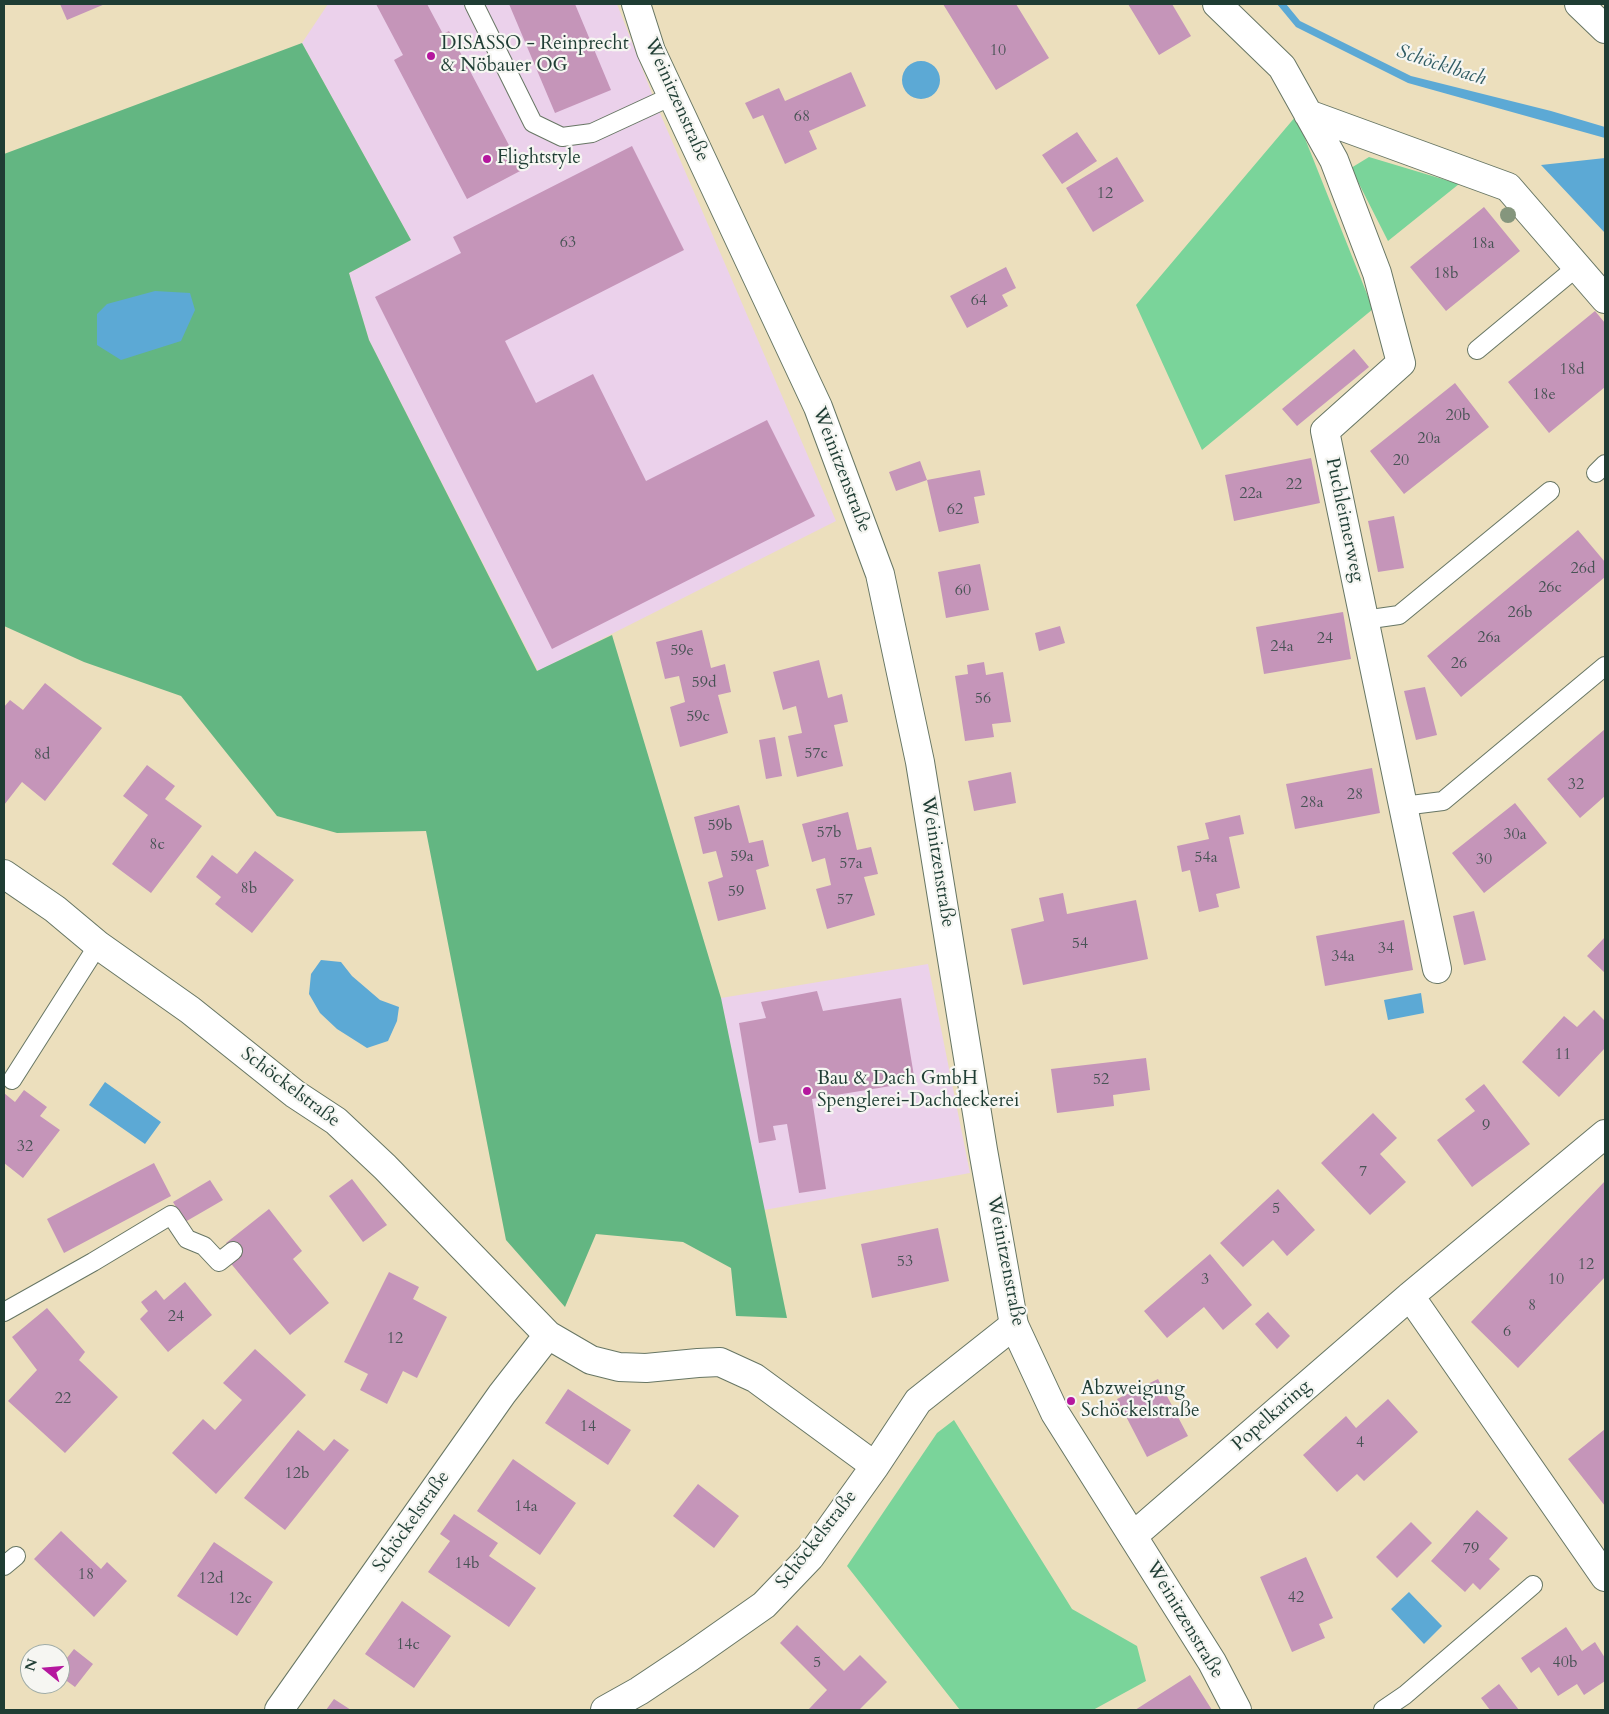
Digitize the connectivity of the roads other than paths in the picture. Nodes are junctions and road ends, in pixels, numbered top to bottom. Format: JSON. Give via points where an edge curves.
{"nodes":[{"id":1,"x":474,"y":4,"type":"edge"},
{"id":2,"x":636,"y":4,"type":"edge"},
{"id":3,"x":1217,"y":4,"type":"edge"},
{"id":4,"x":1579,"y":4,"type":"edge"},
{"id":5,"x":1605,"y":29,"type":"edge"},
{"id":6,"x":672,"y":96,"type":"junction"},
{"id":7,"x":1308,"y":114,"type":"junction"},
{"id":8,"x":1577,"y":267,"type":"junction"},
{"id":9,"x":1605,"y":299,"type":"edge"},
{"id":10,"x":1477,"y":350,"type":"dead end"},
{"id":11,"x":1550,"y":491,"type":"dead end"},
{"id":12,"x":1364,"y":620,"type":"junction"},
{"id":13,"x":1605,"y":666,"type":"edge"},
{"id":14,"x":1403,"y":806,"type":"junction"},
{"id":15,"x":4,"y":874,"type":"edge"},
{"id":16,"x":98,"y":945,"type":"junction"},
{"id":17,"x":1436,"y":969,"type":"dead end"},
{"id":18,"x":12,"y":1080,"type":"dead end"},
{"id":19,"x":1605,"y":1134,"type":"edge"},
{"id":20,"x":233,"y":1251,"type":"dead end"},
{"id":21,"x":1410,"y":1296,"type":"junction"},
{"id":22,"x":4,"y":1312,"type":"edge"},
{"id":23,"x":1014,"y":1325,"type":"junction"},
{"id":24,"x":548,"y":1335,"type":"junction"},
{"id":25,"x":875,"y":1466,"type":"junction"},
{"id":26,"x":1133,"y":1536,"type":"junction"},
{"id":27,"x":1605,"y":1576,"type":"edge"},
{"id":28,"x":1533,"y":1584,"type":"dead end"},
{"id":29,"x":279,"y":1710,"type":"edge"},
{"id":30,"x":605,"y":1710,"type":"edge"},
{"id":31,"x":1237,"y":1710,"type":"edge"},
{"id":32,"x":1383,"y":1710,"type":"edge"}],
"edges":[{"from":1,"to":6,"type":"lane","via":[[532,122],[562,137],[592,133]]},
{"from":2,"to":6,"type":"street","name":"Weinitzenstraße","via":[[651,51]]},
{"from":3,"to":7,"type":"street","name":"Puchleitnerweg","via":[[1282,67]]},
{"from":4,"to":5,"type":"street"},
{"from":6,"to":23,"type":"street","name":"Weinitzenstraße","via":[[818,407],[880,574],[920,762]]},
{"from":7,"to":8,"type":"street","via":[[1508,188]]},
{"from":7,"to":12,"type":"street","name":"Puchleitnerweg","via":[[1334,160],[1377,273],[1401,363],[1325,431]]},
{"from":8,"to":9,"type":"street"},
{"from":8,"to":10,"type":"lane"},
{"from":11,"to":12,"type":"lane","via":[[1400,615]]},
{"from":12,"to":14,"type":"street","name":"Puchleitnerweg"},
{"from":13,"to":14,"type":"lane","via":[[1443,801]]},
{"from":14,"to":17,"type":"street","name":"Puchleitnerweg"},
{"from":15,"to":16,"type":"street","name":"Schöckelstraße","via":[[55,909]]},
{"from":16,"to":18,"type":"lane"},
{"from":16,"to":24,"type":"street","name":"Schöckelstraße","via":[[190,1010],[295,1094],[336,1121]]},
{"from":19,"to":21,"type":"street","name":"Popelkaring"},
{"from":20,"to":22,"type":"lane","via":[[219,1262],[204,1246],[187,1239],[171,1215]]},
{"from":21,"to":26,"type":"street","name":"Popelkaring"},
{"from":21,"to":27,"type":"street"},
{"from":23,"to":25,"type":"street","name":"Schöckelstraße","via":[[918,1401]]},
{"from":23,"to":26,"type":"street","name":"Weinitzenstraße","via":[[1055,1413]]},
{"from":24,"to":25,"type":"street","name":"Schöckelstraße","via":[[590,1360],[620,1367],[720,1362],[755,1378]]},
{"from":24,"to":29,"type":"street","name":"Schöckelstraße","via":[[502,1394]]},
{"from":25,"to":30,"type":"street","name":"Schöckelstraße","via":[[810,1556],[764,1605],[690,1658]]},
{"from":26,"to":31,"type":"street","name":"Weinitzenstraße","via":[[1212,1662]]},
{"from":28,"to":32,"type":"lane","via":[[1405,1695]]}]}
